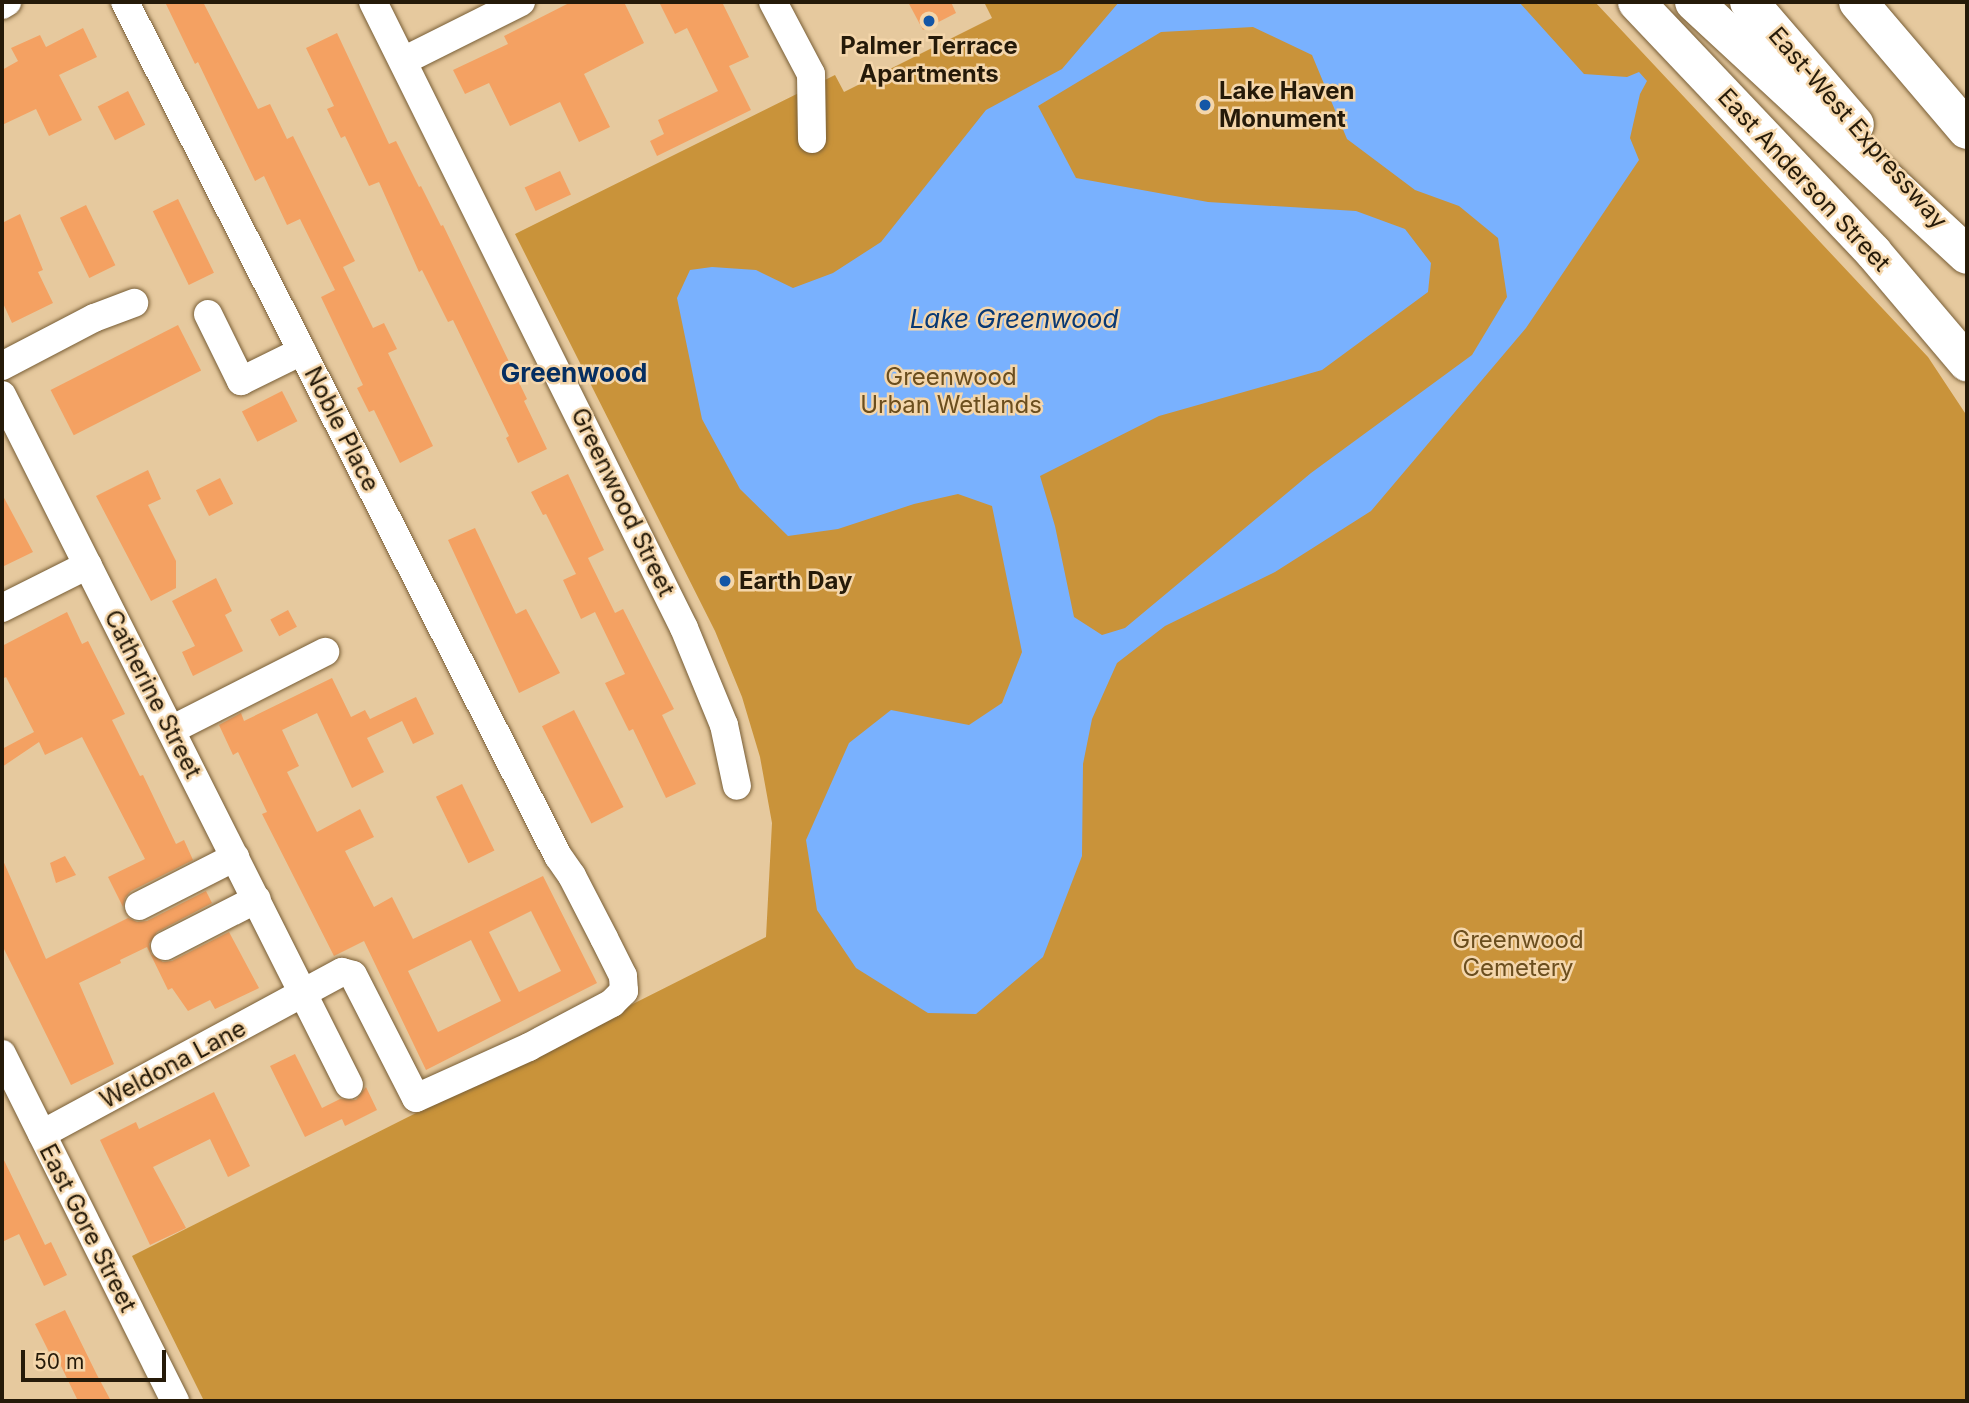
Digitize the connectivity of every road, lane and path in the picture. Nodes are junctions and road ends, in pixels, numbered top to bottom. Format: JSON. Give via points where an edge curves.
{"nodes":[{"id":1,"x":8,"y":2,"type":"edge"},
{"id":2,"x":125,"y":2,"type":"edge"},
{"id":3,"x":373,"y":2,"type":"edge"},
{"id":4,"x":521,"y":2,"type":"edge"},
{"id":5,"x":773,"y":2,"type":"edge"},
{"id":6,"x":1636,"y":2,"type":"edge"},
{"id":7,"x":1694,"y":2,"type":"edge"},
{"id":8,"x":1749,"y":2,"type":"edge"},
{"id":9,"x":1858,"y":2,"type":"edge"},
{"id":10,"x":2,"y":5,"type":"edge"},
{"id":11,"x":403,"y":61,"type":"junction"},
{"id":12,"x":1967,"y":130,"type":"edge"},
{"id":13,"x":812,"y":139,"type":"dead end"},
{"id":14,"x":1967,"y":255,"type":"edge"},
{"id":15,"x":134,"y":303,"type":"dead end"},
{"id":16,"x":208,"y":314,"type":"dead end"},
{"id":17,"x":302,"y":351,"type":"junction"},
{"id":18,"x":1967,"y":363,"type":"edge"},
{"id":19,"x":2,"y":366,"type":"edge"},
{"id":20,"x":2,"y":395,"type":"edge"},
{"id":21,"x":88,"y":565,"type":"junction"},
{"id":22,"x":2,"y":608,"type":"edge"},
{"id":23,"x":325,"y":652,"type":"dead end"},
{"id":24,"x":171,"y":730,"type":"junction"},
{"id":25,"x":737,"y":786,"type":"dead end"},
{"id":26,"x":235,"y":857,"type":"junction"},
{"id":27,"x":257,"y":900,"type":"junction"},
{"id":28,"x":139,"y":906,"type":"dead end"},
{"id":29,"x":165,"y":946,"type":"dead end"},
{"id":30,"x":342,"y":972,"type":"joint"},
{"id":31,"x":305,"y":994,"type":"junction"},
{"id":32,"x":2,"y":1054,"type":"edge"},
{"id":33,"x":349,"y":1085,"type":"dead end"},
{"id":34,"x":12,"y":1100,"type":"edge"},
{"id":35,"x":42,"y":1135,"type":"junction"},
{"id":36,"x":175,"y":1401,"type":"edge"}],
"edges":[{"from":1,"to":10,"type":"street"},
{"from":2,"to":17,"type":"street","name":"Noble Place"},
{"from":3,"to":11,"type":"street","name":"Greenwood Street"},
{"from":4,"to":11,"type":"street"},
{"from":5,"to":13,"type":"street","via":[[811,74]]},
{"from":6,"to":18,"type":"main road","name":"East Anderson Street","via":[[1882,261]]},
{"from":7,"to":14,"type":"highway"},
{"from":8,"to":14,"type":"highway","name":"East-West Expressway"},
{"from":9,"to":12,"type":"highway"},
{"from":11,"to":25,"type":"street","name":"Greenwood Street","via":[[690,640],[724,725]]},
{"from":15,"to":19,"type":"street","via":[[94,318]]},
{"from":16,"to":17,"type":"street","via":[[241,381]]},
{"from":17,"to":30,"type":"street","name":"Noble Place","via":[[623,976],[624,991],[612,1003],[539,1041],[416,1098],[353,975]]},
{"from":20,"to":21,"type":"street","name":"Catherine Street"},
{"from":21,"to":22,"type":"street"},
{"from":21,"to":24,"type":"street","name":"Catherine Street"},
{"from":23,"to":24,"type":"street"},
{"from":24,"to":26,"type":"street","name":"Catherine Street"},
{"from":26,"to":27,"type":"street","name":"Catherine Street"},
{"from":26,"to":28,"type":"street"},
{"from":27,"to":29,"type":"street"},
{"from":27,"to":31,"type":"street","name":"Catherine Street"},
{"from":30,"to":31,"type":"street","name":"Weldona Lane"},
{"from":31,"to":33,"type":"street","name":"Catherine Street"},
{"from":31,"to":35,"type":"street","name":"Weldona Lane"},
{"from":32,"to":34,"type":"street","name":"East Gore Street"},
{"from":34,"to":35,"type":"street","name":"East Gore Street"},
{"from":35,"to":36,"type":"street","name":"East Gore Street"}]}
